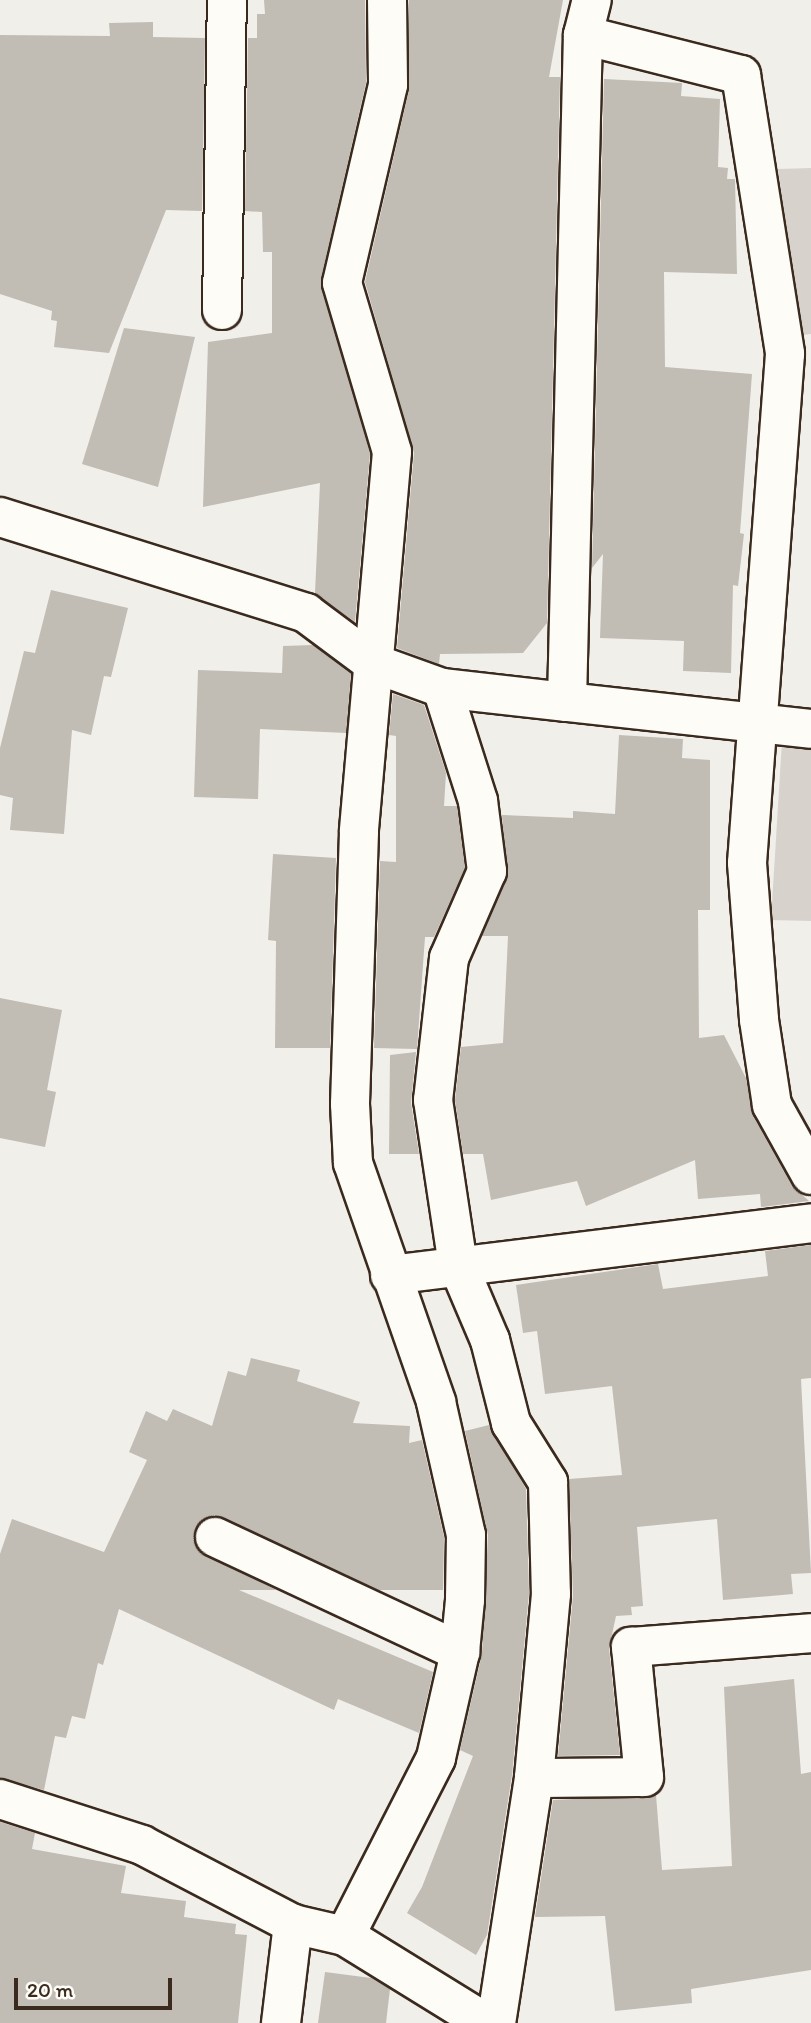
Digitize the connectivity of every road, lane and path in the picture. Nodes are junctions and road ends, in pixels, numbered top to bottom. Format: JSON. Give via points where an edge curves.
{"nodes":[{"id":1,"x":227,"y":0,"type":"edge"},
{"id":2,"x":387,"y":0,"type":"edge"},
{"id":3,"x":587,"y":18,"type":"edge"},
{"id":4,"x":222,"y":310,"type":"dead end"},
{"id":5,"x":0,"y":517,"type":"edge"},
{"id":6,"x":373,"y":663,"type":"junction"},
{"id":7,"x":442,"y":688,"type":"junction"},
{"id":8,"x":567,"y":702,"type":"junction"},
{"id":9,"x":757,"y":722,"type":"junction"},
{"id":10,"x":811,"y":729,"type":"edge"},
{"id":11,"x":811,"y":1175,"type":"edge"},
{"id":12,"x":811,"y":1223,"type":"edge"},
{"id":13,"x":458,"y":1265,"type":"junction"},
{"id":14,"x":390,"y":1275,"type":"junction"},
{"id":15,"x":215,"y":1537,"type":"dead end"},
{"id":16,"x":811,"y":1633,"type":"edge"},
{"id":17,"x":460,"y":1652,"type":"junction"},
{"id":18,"x":534,"y":1778,"type":"junction"},
{"id":19,"x":0,"y":1799,"type":"edge"},
{"id":20,"x":293,"y":1924,"type":"junction"},
{"id":21,"x":345,"y":1936,"type":"junction"},
{"id":22,"x":281,"y":2023,"type":"edge"},
{"id":23,"x":486,"y":2023,"type":"edge"},
{"id":24,"x":496,"y":2023,"type":"edge"}],
"edges":[{"from":1,"to":4,"type":"street"},
{"from":2,"to":6,"type":"street","via":[[388,85],[342,284],[392,452]]},
{"from":3,"to":8,"type":"street"},
{"from":3,"to":9,"type":"street","via":[[741,75],[785,354]]},
{"from":5,"to":6,"type":"street","via":[[306,613]]},
{"from":6,"to":7,"type":"street"},
{"from":6,"to":14,"type":"street","via":[[359,832],[350,1104],[353,1163]]},
{"from":7,"to":8,"type":"street"},
{"from":7,"to":13,"type":"street","via":[[478,801],[487,871],[449,958],[433,1100]]},
{"from":8,"to":9,"type":"street"},
{"from":9,"to":10,"type":"street"},
{"from":9,"to":11,"type":"street","via":[[747,863],[759,1020],[772,1105]]},
{"from":12,"to":13,"type":"street"},
{"from":13,"to":14,"type":"street"},
{"from":13,"to":18,"type":"street","via":[[490,1340],[511,1423],[548,1482],[551,1594]]},
{"from":14,"to":17,"type":"street","via":[[436,1402],[466,1535]]},
{"from":15,"to":17,"type":"street"},
{"from":16,"to":18,"type":"street","via":[[631,1647],[644,1777]]},
{"from":17,"to":21,"type":"street","via":[[436,1758]]},
{"from":18,"to":24,"type":"street"},
{"from":19,"to":20,"type":"street","via":[[142,1845]]},
{"from":20,"to":21,"type":"street"},
{"from":20,"to":22,"type":"street"},
{"from":21,"to":23,"type":"street"}]}
